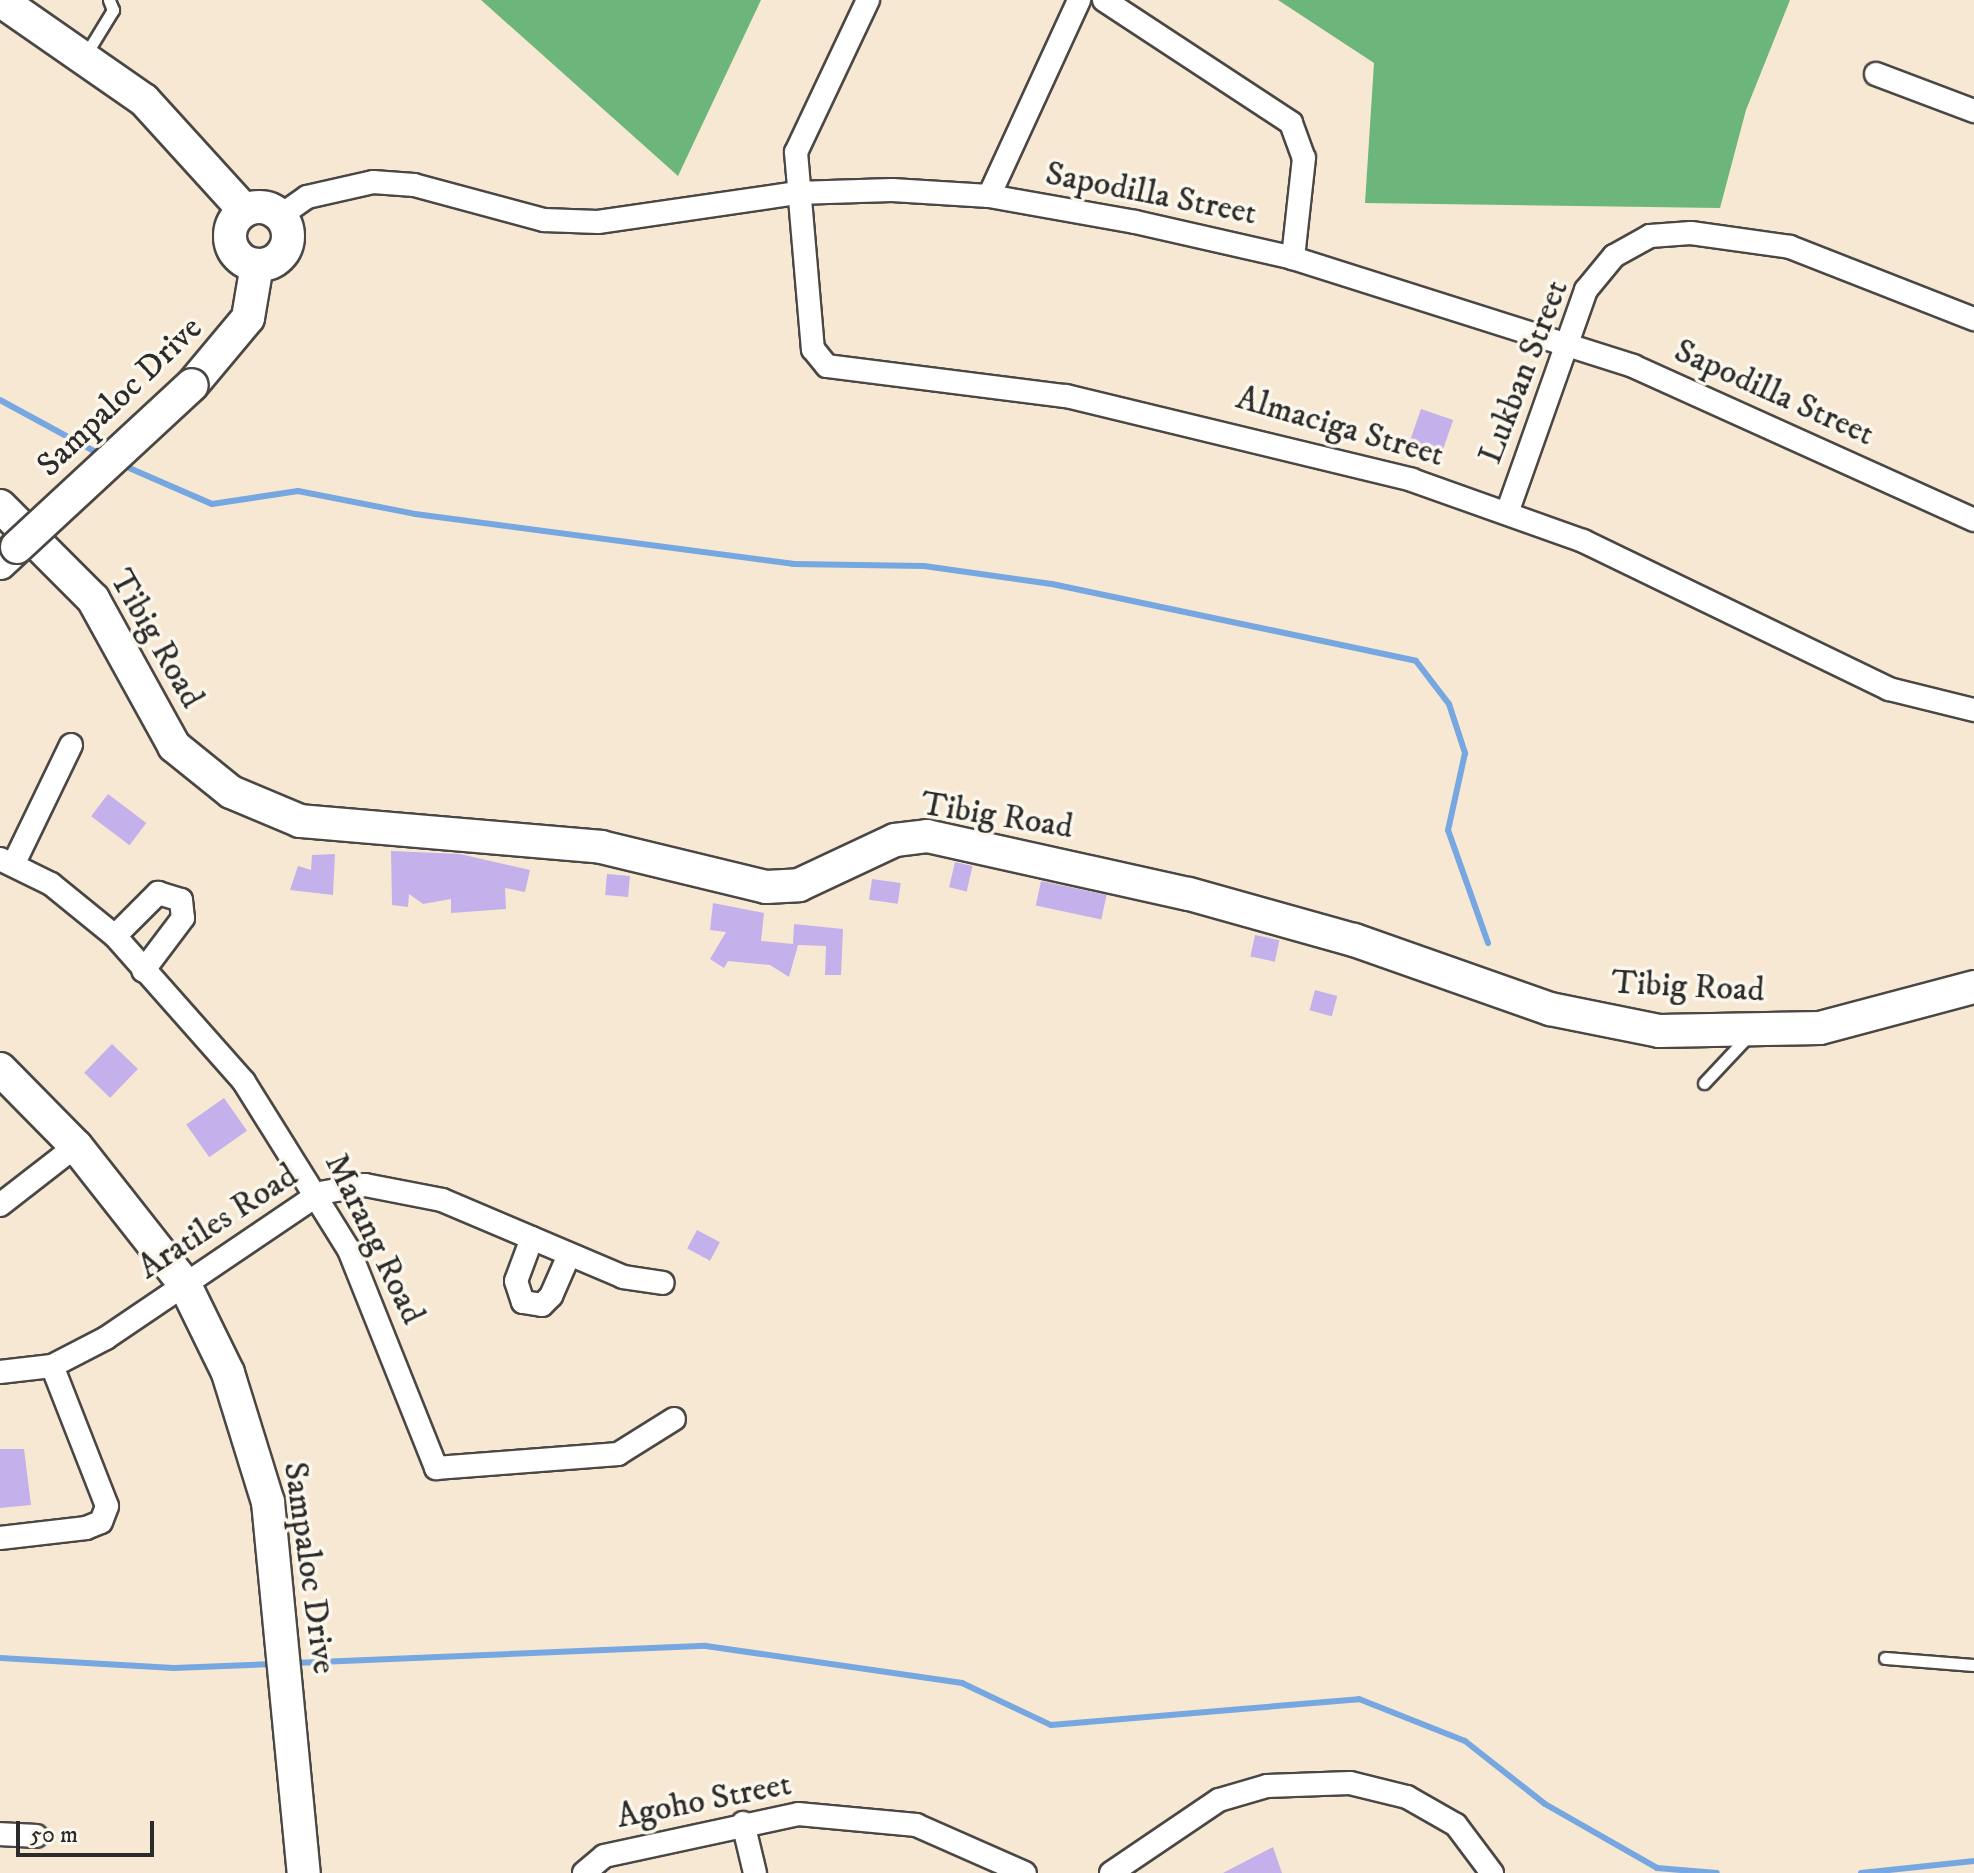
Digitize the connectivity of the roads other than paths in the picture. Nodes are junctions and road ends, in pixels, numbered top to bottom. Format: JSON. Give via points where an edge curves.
{"nodes":[{"id":1,"x":0,"y":0,"type":"edge"},
{"id":2,"x":109,"y":0,"type":"edge"},
{"id":3,"x":868,"y":0,"type":"edge"},
{"id":4,"x":1079,"y":0,"type":"edge"},
{"id":5,"x":1104,"y":0,"type":"edge"},
{"id":6,"x":86,"y":54,"type":"junction"},
{"id":7,"x":1876,"y":74,"type":"dead end"},
{"id":8,"x":1974,"y":111,"type":"edge"},
{"id":9,"x":796,"y":193,"type":"junction"},
{"id":10,"x":989,"y":196,"type":"junction"},
{"id":11,"x":244,"y":210,"type":"junction"},
{"id":12,"x":280,"y":216,"type":"junction"},
{"id":13,"x":1293,"y":258,"type":"junction"},
{"id":14,"x":257,"y":265,"type":"junction"},
{"id":15,"x":1974,"y":319,"type":"edge"},
{"id":16,"x":1568,"y":343,"type":"junction"},
{"id":17,"x":0,"y":506,"type":"edge"},
{"id":18,"x":1507,"y":513,"type":"junction"},
{"id":19,"x":1974,"y":520,"type":"edge"},
{"id":20,"x":9,"y":555,"type":"edge"},
{"id":21,"x":1974,"y":710,"type":"edge"},
{"id":22,"x":71,"y":745,"type":"dead end"},
{"id":23,"x":7,"y":861,"type":"edge"},
{"id":24,"x":115,"y":936,"type":"junction"},
{"id":25,"x":143,"y":971,"type":"junction"},
{"id":26,"x":1974,"y":987,"type":"edge"},
{"id":27,"x":1752,"y":1031,"type":"junction"},
{"id":28,"x":0,"y":1069,"type":"edge"},
{"id":29,"x":1704,"y":1083,"type":"dead end"},
{"id":30,"x":76,"y":1146,"type":"junction"},
{"id":31,"x":320,"y":1193,"type":"junction"},
{"id":32,"x":0,"y":1205,"type":"edge"},
{"id":33,"x":532,"y":1238,"type":"junction"},
{"id":34,"x":569,"y":1255,"type":"junction"},
{"id":35,"x":184,"y":1283,"type":"junction"},
{"id":36,"x":663,"y":1283,"type":"dead end"},
{"id":37,"x":52,"y":1366,"type":"junction"},
{"id":38,"x":0,"y":1372,"type":"edge"},
{"id":39,"x":674,"y":1419,"type":"dead end"},
{"id":40,"x":0,"y":1538,"type":"edge"},
{"id":41,"x":1885,"y":1658,"type":"dead end"},
{"id":42,"x":1974,"y":1665,"type":"edge"},
{"id":43,"x":743,"y":1823,"type":"junction"},
{"id":44,"x":0,"y":1834,"type":"edge"},
{"id":45,"x":36,"y":1836,"type":"dead end"},
{"id":46,"x":1015,"y":1872,"type":"edge"},
{"id":47,"x":304,"y":1873,"type":"edge"},
{"id":48,"x":584,"y":1873,"type":"edge"},
{"id":49,"x":755,"y":1873,"type":"edge"},
{"id":50,"x":1111,"y":1873,"type":"edge"},
{"id":51,"x":1492,"y":1873,"type":"edge"}],
"edges":[{"from":1,"to":6,"type":"main road"},
{"from":2,"to":6,"type":"lane","via":[[113,10]]},
{"from":3,"to":9,"type":"street","name":"Almaciga Street","via":[[796,152]]},
{"from":4,"to":10,"type":"street"},
{"from":5,"to":13,"type":"street","via":[[1291,123],[1304,158]]},
{"from":6,"to":11,"type":"main road","via":[[181,134]]},
{"from":7,"to":8,"type":"street"},
{"from":9,"to":10,"type":"street","name":"Sapodilla Street"},
{"from":9,"to":12,"type":"street","name":"Sapodilla Street","via":[[598,222],[544,220],[414,185],[373,182],[307,197]]},
{"from":9,"to":18,"type":"street","name":"Almaciga Street","via":[[813,349],[827,366],[1066,396],[1198,423]]},
{"from":10,"to":13,"type":"street","name":"Sapodilla Street"},
{"from":11,"to":12,"type":"main road","via":[[263,207]]},
{"from":11,"to":14,"type":"main road","via":[[232,224],[230,242],[240,258]]},
{"from":12,"to":14,"type":"main road","via":[[288,234],[283,252]]},
{"from":13,"to":16,"type":"street","name":"Sapodilla Street"},
{"from":14,"to":20,"type":"main road","name":"Sampaloc Drive","bridge":true,"via":[[248,318],[192,385]]},
{"from":15,"to":16,"type":"street","name":"Lukban Street","via":[[1829,259],[1691,233],[1650,236],[1614,256],[1586,290]]},
{"from":16,"to":18,"type":"street","name":"Lukban Street"},
{"from":16,"to":19,"type":"street","name":"Sapodilla Street","via":[[1704,396]]},
{"from":17,"to":27,"type":"main road","name":"Tibig Road","via":[[93,599],[174,746],[231,792],[275,813],[351,828],[601,847],[766,887],[799,885],[895,840],[927,836],[1068,864],[1339,936],[1604,1024]]},
{"from":18,"to":21,"type":"street","name":"Almaciga Street","via":[[1597,547],[1877,684]]},
{"from":22,"to":23,"type":"street"},
{"from":23,"to":24,"type":"street","name":"Marang Road"},
{"from":24,"to":25,"type":"street","name":"Marang Road"},
{"from":24,"to":25,"type":"street","via":[[158,893],[181,900],[183,918]]},
{"from":25,"to":31,"type":"street","name":"Marang Road","via":[[244,1082]]},
{"from":26,"to":27,"type":"main road","name":"Tibig Road","via":[[1870,1019]]},
{"from":27,"to":29,"type":"lane"},
{"from":28,"to":30,"type":"main road","name":"Sampaloc Drive"},
{"from":30,"to":32,"type":"street"},
{"from":30,"to":35,"type":"main road","name":"Sampaloc Drive"},
{"from":31,"to":33,"type":"street","name":"Aratiles Road","via":[[398,1187]]},
{"from":31,"to":35,"type":"street","name":"Aratiles Road"},
{"from":31,"to":39,"type":"street","name":"Marang Road","via":[[376,1311],[425,1456],[436,1468],[618,1454]]},
{"from":33,"to":34,"type":"street","name":"Aratiles Road"},
{"from":33,"to":34,"type":"street","via":[[516,1281],[523,1302],[542,1305],[551,1296]]},
{"from":34,"to":36,"type":"street","name":"Aratiles Road"},
{"from":35,"to":37,"type":"street","name":"Aratiles Road"},
{"from":35,"to":47,"type":"main road","name":"Sampaloc Drive","via":[[245,1422],[268,1502]]},
{"from":37,"to":38,"type":"street","name":"Aratiles Road"},
{"from":37,"to":40,"type":"street","via":[[107,1506],[101,1522],[86,1528]]},
{"from":41,"to":42,"type":"lane"},
{"from":43,"to":46,"type":"street","name":"Agoho Street","via":[[798,1814],[878,1817],[916,1825]]},
{"from":43,"to":48,"type":"street","name":"Agoho Street","via":[[604,1856]]},
{"from":43,"to":49,"type":"street"},
{"from":44,"to":45,"type":"street"},
{"from":50,"to":51,"type":"street","via":[[1219,1800],[1267,1786],[1350,1783],[1407,1797],[1456,1825]]}]}
